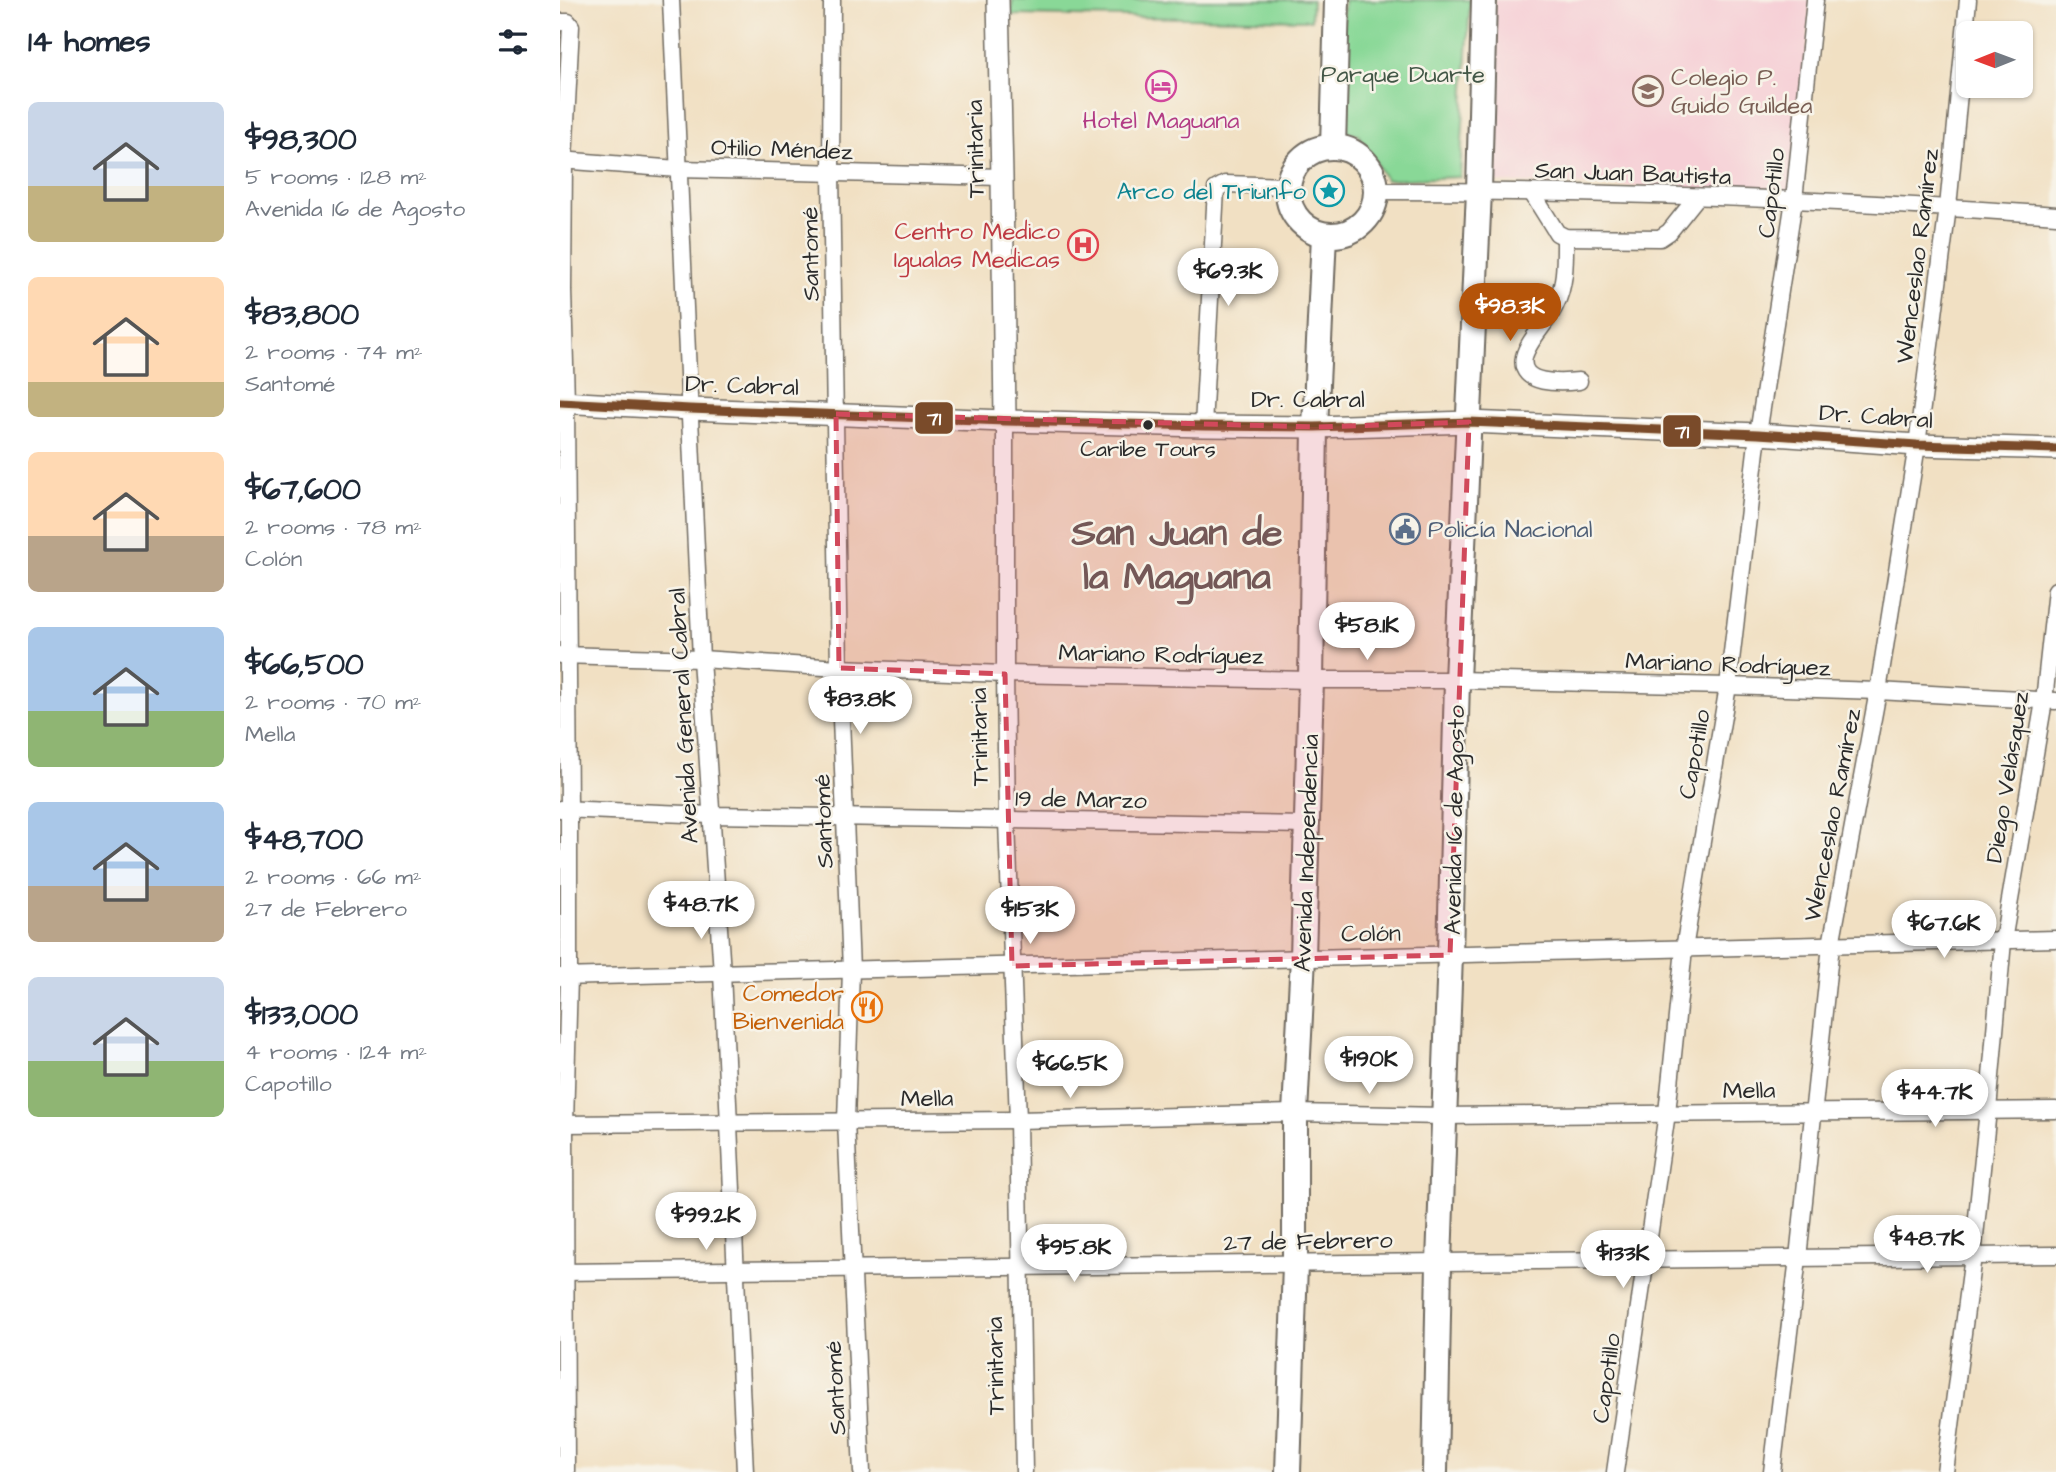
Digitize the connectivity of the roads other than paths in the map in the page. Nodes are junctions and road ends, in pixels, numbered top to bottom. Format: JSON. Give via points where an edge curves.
{"nodes":[{"id":1,"x":671,"y":0,"type":"edge"},
{"id":2,"x":832,"y":0,"type":"edge"},
{"id":3,"x":998,"y":0,"type":"edge"},
{"id":4,"x":1337,"y":0,"type":"edge"},
{"id":5,"x":1485,"y":0,"type":"edge"},
{"id":6,"x":1815,"y":0,"type":"edge"},
{"id":7,"x":1968,"y":0,"type":"edge"},
{"id":8,"x":565,"y":23,"type":"edge"},
{"id":9,"x":1333,"y":147,"type":"junction"},
{"id":10,"x":562,"y":160,"type":"edge"},
{"id":11,"x":678,"y":169,"type":"junction"},
{"id":12,"x":831,"y":174,"type":"junction"},
{"id":13,"x":1002,"y":177,"type":"junction"},
{"id":14,"x":1288,"y":186,"type":"junction"},
{"id":15,"x":1376,"y":191,"type":"junction"},
{"id":16,"x":1479,"y":191,"type":"junction"},
{"id":17,"x":1532,"y":193,"type":"junction"},
{"id":18,"x":1697,"y":197,"type":"junction"},
{"id":19,"x":1794,"y":200,"type":"junction"},
{"id":20,"x":1948,"y":207,"type":"junction"},
{"id":21,"x":2056,"y":215,"type":"edge"},
{"id":22,"x":1324,"y":235,"type":"junction"},
{"id":23,"x":1565,"y":237,"type":"junction"},
{"id":24,"x":561,"y":290,"type":"edge"},
{"id":25,"x":1578,"y":381,"type":"dead end"},
{"id":26,"x":563,"y":402,"type":"edge"},
{"id":27,"x":690,"y":409,"type":"junction"},
{"id":28,"x":836,"y":414,"type":"junction"},
{"id":29,"x":1005,"y":421,"type":"junction"},
{"id":30,"x":1469,"y":422,"type":"junction"},
{"id":31,"x":1203,"y":426,"type":"junction"},
{"id":32,"x":1315,"y":427,"type":"junction"},
{"id":33,"x":1758,"y":434,"type":"junction"},
{"id":34,"x":1917,"y":446,"type":"junction"},
{"id":35,"x":2056,"y":449,"type":"edge"},
{"id":36,"x":563,"y":523,"type":"edge"},
{"id":37,"x":2056,"y":590,"type":"edge"},
{"id":38,"x":564,"y":655,"type":"edge"},
{"id":39,"x":701,"y":659,"type":"junction"},
{"id":40,"x":839,"y":668,"type":"junction"},
{"id":41,"x":1004,"y":674,"type":"junction"},
{"id":42,"x":1311,"y":680,"type":"junction"},
{"id":43,"x":1457,"y":680,"type":"junction"},
{"id":44,"x":1728,"y":686,"type":"junction"},
{"id":45,"x":1878,"y":691,"type":"junction"},
{"id":46,"x":2050,"y":701,"type":"edge"},
{"id":47,"x":565,"y":809,"type":"edge"},
{"id":48,"x":711,"y":815,"type":"junction"},
{"id":49,"x":845,"y":816,"type":"junction"},
{"id":50,"x":1007,"y":821,"type":"junction"},
{"id":51,"x":1307,"y":825,"type":"junction"},
{"id":52,"x":2056,"y":939,"type":"edge"},
{"id":53,"x":2003,"y":941,"type":"junction"},
{"id":54,"x":1831,"y":945,"type":"junction"},
{"id":55,"x":1684,"y":949,"type":"junction"},
{"id":56,"x":1450,"y":955,"type":"junction"},
{"id":57,"x":1303,"y":957,"type":"junction"},
{"id":58,"x":1012,"y":965,"type":"junction"},
{"id":59,"x":851,"y":970,"type":"junction"},
{"id":60,"x":722,"y":973,"type":"junction"},
{"id":61,"x":565,"y":977,"type":"edge"},
{"id":62,"x":1988,"y":1110,"type":"junction"},
{"id":63,"x":2056,"y":1110,"type":"edge"},
{"id":64,"x":1814,"y":1112,"type":"junction"},
{"id":65,"x":1295,"y":1113,"type":"junction"},
{"id":66,"x":1667,"y":1113,"type":"junction"},
{"id":67,"x":1443,"y":1115,"type":"junction"},
{"id":68,"x":1018,"y":1120,"type":"junction"},
{"id":69,"x":846,"y":1121,"type":"junction"},
{"id":70,"x":729,"y":1122,"type":"junction"},
{"id":71,"x":563,"y":1124,"type":"edge"},
{"id":72,"x":2056,"y":1255,"type":"edge"},
{"id":73,"x":1973,"y":1256,"type":"junction"},
{"id":74,"x":1798,"y":1258,"type":"junction"},
{"id":75,"x":1646,"y":1260,"type":"junction"},
{"id":76,"x":1439,"y":1262,"type":"junction"},
{"id":77,"x":1295,"y":1264,"type":"junction"},
{"id":78,"x":1019,"y":1266,"type":"junction"},
{"id":79,"x":852,"y":1268,"type":"junction"},
{"id":80,"x":735,"y":1270,"type":"junction"},
{"id":81,"x":562,"y":1272,"type":"edge"},
{"id":82,"x":566,"y":1472,"type":"edge"},
{"id":83,"x":745,"y":1472,"type":"edge"},
{"id":84,"x":862,"y":1472,"type":"edge"},
{"id":85,"x":1024,"y":1472,"type":"edge"},
{"id":86,"x":1288,"y":1472,"type":"edge"},
{"id":87,"x":1435,"y":1472,"type":"edge"},
{"id":88,"x":1615,"y":1472,"type":"edge"},
{"id":89,"x":1772,"y":1472,"type":"edge"},
{"id":90,"x":1945,"y":1472,"type":"edge"}],
"edges":[{"from":1,"to":11,"type":"street","name":"Avenida General Cabral"},
{"from":2,"to":12,"type":"street","name":"Santomé"},
{"from":3,"to":13,"type":"street","name":"Trinitaria"},
{"from":4,"to":9,"type":"main road"},
{"from":5,"to":16,"type":"main road","name":"Avenida 16 de Agosto"},
{"from":6,"to":19,"type":"street","name":"Capotillo"},
{"from":7,"to":20,"type":"street","name":"Wenceslao Ramírez"},
{"from":8,"to":10,"type":"street"},
{"from":9,"to":14,"type":"main road","via":[[1308,153],[1298,162]]},
{"from":9,"to":15,"type":"main road","via":[[1346,149],[1368,165]]},
{"from":10,"to":11,"type":"street","name":"Otilio Méndez"},
{"from":10,"to":24,"type":"street"},
{"from":11,"to":12,"type":"street","name":"Otilio Méndez"},
{"from":11,"to":27,"type":"street","name":"Avenida General Cabral"},
{"from":12,"to":13,"type":"street","name":"Otilio Méndez"},
{"from":12,"to":28,"type":"street","name":"Santomé"},
{"from":13,"to":29,"type":"street","name":"Trinitaria"},
{"from":14,"to":22,"type":"main road","via":[[1293,212],[1301,223]]},
{"from":14,"to":31,"type":"street","via":[[1225,184],[1216,189]]},
{"from":15,"to":16,"type":"street","name":"San Juan Bautista"},
{"from":15,"to":22,"type":"main road","via":[[1373,206],[1354,230]]},
{"from":16,"to":17,"type":"street","name":"San Juan Bautista"},
{"from":16,"to":30,"type":"main road","name":"Avenida 16 de Agosto"},
{"from":17,"to":18,"type":"street","name":"San Juan Bautista"},
{"from":17,"to":23,"type":"street","via":[[1557,233]]},
{"from":18,"to":19,"type":"street","name":"San Juan Bautista"},
{"from":18,"to":23,"type":"street","via":[[1660,239]]},
{"from":19,"to":20,"type":"street","name":"San Juan Bautista"},
{"from":19,"to":33,"type":"street","name":"Capotillo"},
{"from":20,"to":21,"type":"street","name":"San Juan Bautista"},
{"from":20,"to":34,"type":"street","name":"Wenceslao Ramírez"},
{"from":22,"to":32,"type":"main road","name":"Avenida Independencia"},
{"from":23,"to":25,"type":"street","via":[[1565,275],[1555,306],[1524,356],[1524,367],[1531,376],[1553,384]]},
{"from":24,"to":26,"type":"street"},
{"from":26,"to":27,"type":"street","name":"Dr. Cabral"},
{"from":26,"to":36,"type":"street"},
{"from":27,"to":28,"type":"street","name":"Dr. Cabral"},
{"from":27,"to":39,"type":"street","name":"Avenida General Cabral"},
{"from":28,"to":29,"type":"street","name":"Dr. Cabral"},
{"from":28,"to":40,"type":"street","name":"Santomé"},
{"from":29,"to":31,"type":"street","name":"Dr. Cabral"},
{"from":29,"to":41,"type":"street","name":"Trinitaria"},
{"from":30,"to":32,"type":"street","name":"Dr. Cabral"},
{"from":30,"to":33,"type":"street","name":"Dr. Cabral"},
{"from":30,"to":43,"type":"main road","name":"Avenida 16 de Agosto"},
{"from":31,"to":32,"type":"street","name":"Dr. Cabral"},
{"from":32,"to":42,"type":"main road","name":"Avenida Independencia"},
{"from":33,"to":34,"type":"street","name":"Dr. Cabral"},
{"from":33,"to":44,"type":"street","name":"Capotillo"},
{"from":34,"to":35,"type":"street","name":"Dr. Cabral"},
{"from":34,"to":45,"type":"street","name":"Wenceslao Ramírez"},
{"from":36,"to":38,"type":"street"},
{"from":37,"to":46,"type":"street","name":"Diego Velásquez"},
{"from":38,"to":39,"type":"street","name":"Mariano Rodríguez"},
{"from":38,"to":47,"type":"street"},
{"from":39,"to":40,"type":"street","name":"Mariano Rodríguez"},
{"from":39,"to":48,"type":"street","name":"Avenida General Cabral"},
{"from":40,"to":41,"type":"street","name":"Mariano Rodríguez"},
{"from":40,"to":49,"type":"street","name":"Santomé"},
{"from":41,"to":42,"type":"street","name":"Mariano Rodríguez"},
{"from":41,"to":50,"type":"street","name":"Trinitaria"},
{"from":42,"to":43,"type":"street","name":"Mariano Rodríguez"},
{"from":42,"to":51,"type":"main road","name":"Avenida Independencia"},
{"from":43,"to":44,"type":"street","name":"Mariano Rodríguez"},
{"from":43,"to":56,"type":"main road","name":"Avenida 16 de Agosto"},
{"from":44,"to":45,"type":"street","name":"Mariano Rodríguez"},
{"from":44,"to":55,"type":"street","name":"Capotillo"},
{"from":45,"to":46,"type":"street","name":"Mariano Rodríguez"},
{"from":45,"to":54,"type":"street","name":"Wenceslao Ramírez"},
{"from":46,"to":53,"type":"street","name":"Diego Velásquez"},
{"from":47,"to":48,"type":"street","name":"19 de Marzo"},
{"from":47,"to":61,"type":"street"},
{"from":48,"to":49,"type":"street","name":"19 de Marzo"},
{"from":48,"to":60,"type":"street","name":"Avenida General Cabral"},
{"from":49,"to":50,"type":"street","name":"19 de Marzo"},
{"from":49,"to":59,"type":"street","name":"Santomé"},
{"from":50,"to":51,"type":"street","name":"19 de Marzo"},
{"from":50,"to":58,"type":"street","name":"Trinitaria"},
{"from":51,"to":57,"type":"main road","name":"Avenida Independencia"},
{"from":52,"to":53,"type":"street","name":"Colón"},
{"from":53,"to":54,"type":"street","name":"Colón"},
{"from":53,"to":62,"type":"street","name":"Diego Velásquez"},
{"from":54,"to":55,"type":"street","name":"Colón"},
{"from":54,"to":64,"type":"street","name":"Wenceslao Ramírez"},
{"from":55,"to":56,"type":"street","name":"Colón"},
{"from":55,"to":66,"type":"street","name":"Capotillo"},
{"from":56,"to":57,"type":"street","name":"Colón"},
{"from":56,"to":67,"type":"main road","name":"Avenida 16 de Agosto"},
{"from":57,"to":58,"type":"street","name":"Colón"},
{"from":57,"to":65,"type":"main road","name":"Avenida Independencia"},
{"from":58,"to":59,"type":"street","name":"Colón"},
{"from":58,"to":68,"type":"street","name":"Trinitaria"},
{"from":59,"to":60,"type":"street","name":"Colón"},
{"from":59,"to":69,"type":"street","name":"Santomé"},
{"from":60,"to":61,"type":"street","name":"Colón"},
{"from":60,"to":70,"type":"street","name":"Avenida General Cabral"},
{"from":61,"to":71,"type":"street"},
{"from":62,"to":63,"type":"street","name":"Mella"},
{"from":62,"to":64,"type":"street","name":"Mella"},
{"from":62,"to":73,"type":"street","name":"Diego Velásquez"},
{"from":64,"to":66,"type":"street","name":"Mella"},
{"from":64,"to":74,"type":"street","name":"Wenceslao Ramírez"},
{"from":65,"to":67,"type":"street","name":"Mella"},
{"from":65,"to":68,"type":"street","name":"Mella"},
{"from":65,"to":77,"type":"main road","name":"Avenida Independencia"},
{"from":66,"to":67,"type":"street","name":"Mella"},
{"from":66,"to":75,"type":"street","name":"Capotillo"},
{"from":67,"to":76,"type":"main road","name":"Avenida 16 de Agosto"},
{"from":68,"to":69,"type":"street","name":"Mella"},
{"from":68,"to":78,"type":"street","name":"Trinitaria"},
{"from":69,"to":70,"type":"street","name":"Mella"},
{"from":69,"to":79,"type":"street","name":"Santomé"},
{"from":70,"to":71,"type":"street","name":"Mella"},
{"from":70,"to":80,"type":"street","name":"Avenida General Cabral"},
{"from":71,"to":81,"type":"street"},
{"from":72,"to":73,"type":"street","name":"27 de Febrero"},
{"from":73,"to":74,"type":"street","name":"27 de Febrero"},
{"from":73,"to":90,"type":"street","name":"Diego Velásquez"},
{"from":74,"to":75,"type":"street","name":"27 de Febrero"},
{"from":74,"to":89,"type":"street","name":"Wenceslao Ramírez"},
{"from":75,"to":76,"type":"street","name":"27 de Febrero"},
{"from":75,"to":88,"type":"street","name":"Capotillo"},
{"from":76,"to":77,"type":"street","name":"27 de Febrero"},
{"from":76,"to":87,"type":"main road","name":"Avenida 16 de Agosto"},
{"from":77,"to":78,"type":"street","name":"27 de Febrero"},
{"from":77,"to":86,"type":"main road","name":"Avenida Independencia"},
{"from":78,"to":79,"type":"street","name":"27 de Febrero"},
{"from":78,"to":85,"type":"street","name":"Trinitaria"},
{"from":79,"to":80,"type":"street","name":"27 de Febrero"},
{"from":79,"to":84,"type":"street","name":"Santomé"},
{"from":80,"to":81,"type":"street","name":"27 de Febrero"},
{"from":80,"to":83,"type":"street","name":"Avenida General Cabral"},
{"from":81,"to":82,"type":"street"}]}
